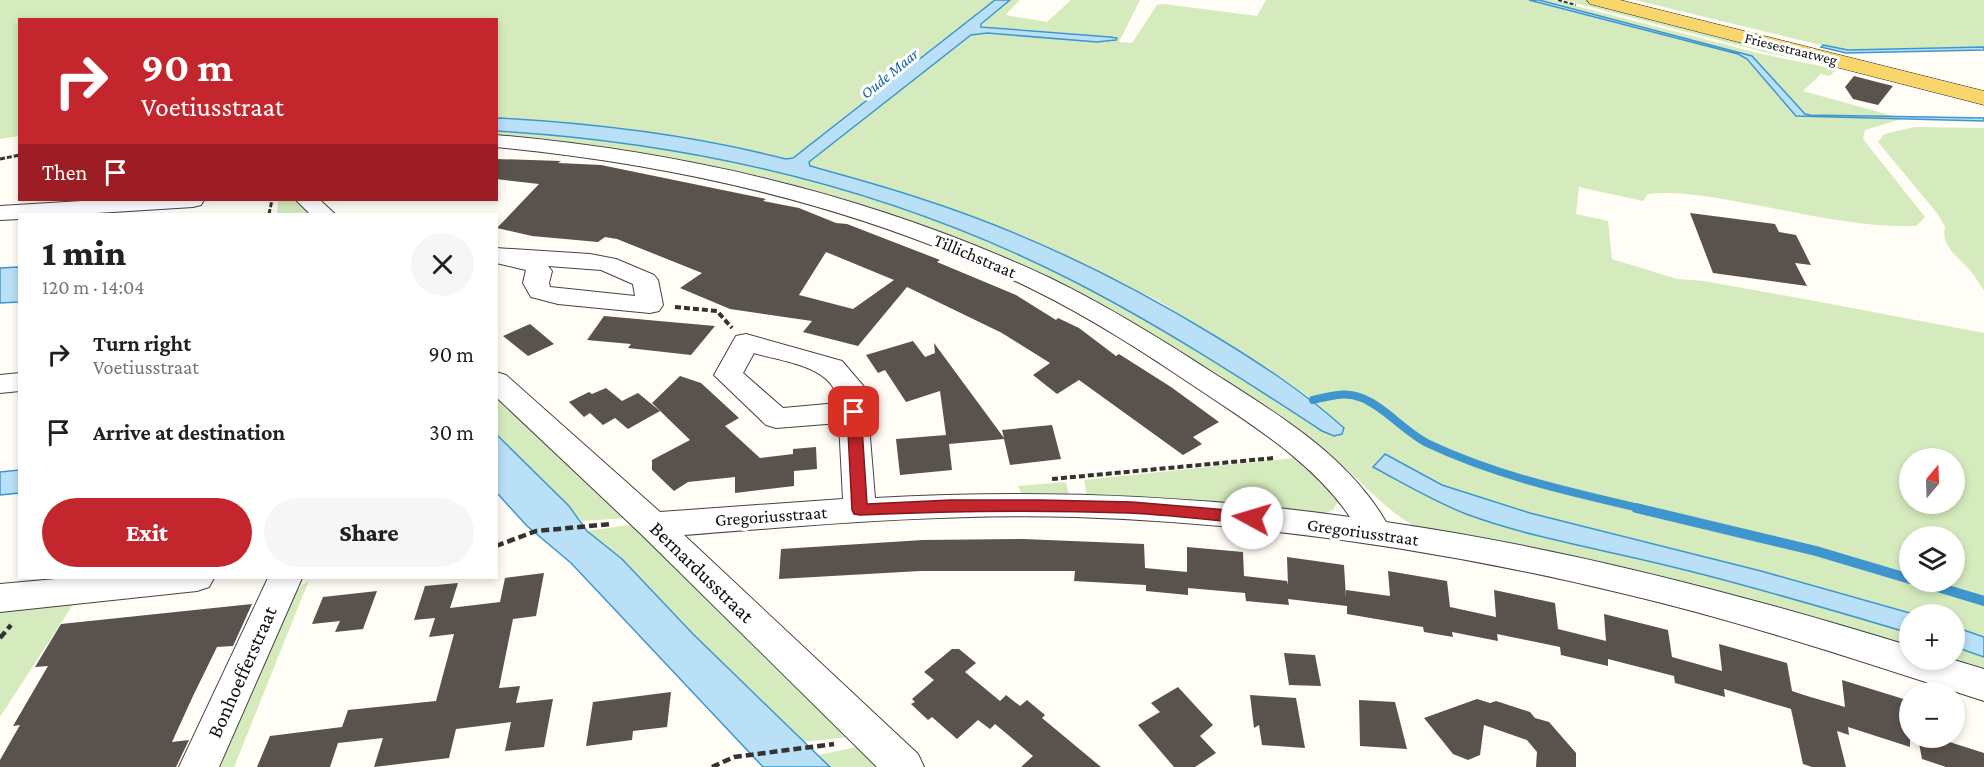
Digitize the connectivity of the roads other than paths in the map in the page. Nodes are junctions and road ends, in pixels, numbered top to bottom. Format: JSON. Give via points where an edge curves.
{"nodes":[{"id":1,"x":1597,"y":0,"type":"edge"},
{"id":2,"x":1984,"y":98,"type":"edge"},
{"id":3,"x":498,"y":141,"type":"edge"},
{"id":4,"x":178,"y":201,"type":"edge"},
{"id":5,"x":309,"y":201,"type":"edge"},
{"id":6,"x":0,"y":213,"type":"edge"},
{"id":7,"x":322,"y":213,"type":"edge"},
{"id":8,"x":498,"y":255,"type":"edge"},
{"id":9,"x":498,"y":256,"type":"edge"},
{"id":10,"x":18,"y":382,"type":"edge"},
{"id":11,"x":498,"y":383,"type":"edge"},
{"id":12,"x":0,"y":384,"type":"edge"},
{"id":13,"x":854,"y":412,"type":"junction"},
{"id":14,"x":860,"y":510,"type":"junction"},
{"id":15,"x":653,"y":525,"type":"junction"},
{"id":16,"x":1376,"y":534,"type":"junction"},
{"id":17,"x":175,"y":579,"type":"edge"},
{"id":18,"x":285,"y":579,"type":"edge"},
{"id":19,"x":92,"y":583,"type":"edge"},
{"id":20,"x":0,"y":598,"type":"edge"},
{"id":21,"x":1984,"y":685,"type":"edge"},
{"id":22,"x":200,"y":767,"type":"edge"},
{"id":23,"x":904,"y":767,"type":"edge"}],
"edges":[{"from":1,"to":2,"type":"main road","name":"Friesestraatweg"},
{"from":3,"to":16,"type":"street","name":"Tillichstraat","via":[[588,149],[711,170],[831,201],[935,238],[1042,285],[1113,323],[1222,392],[1308,455],[1359,505]]},
{"from":4,"to":6,"type":"street"},
{"from":5,"to":7,"type":"street"},
{"from":8,"to":9,"type":"street","via":[[607,264],[645,280],[650,305],[540,292],[535,265]]},
{"from":10,"to":12,"type":"street"},
{"from":11,"to":15,"type":"street","name":"Bernardusstraat"},
{"from":13,"to":13,"type":"street","via":[[852,389],[831,367],[746,342],[728,375],[776,418]]},
{"from":13,"to":14,"type":"street"},
{"from":14,"to":15,"type":"street","name":"Gregoriusstraat"},
{"from":14,"to":16,"type":"street","name":"Gregoriusstraat","via":[[951,506],[1132,508],[1275,520]]},
{"from":15,"to":23,"type":"street","name":"Bernardusstraat"},
{"from":16,"to":21,"type":"street","name":"Gregoriusstraat","via":[[1491,552],[1689,596]]},
{"from":17,"to":19,"type":"street"},
{"from":18,"to":22,"type":"street","name":"Bonhoefferstraat"},
{"from":19,"to":20,"type":"street"}]}
